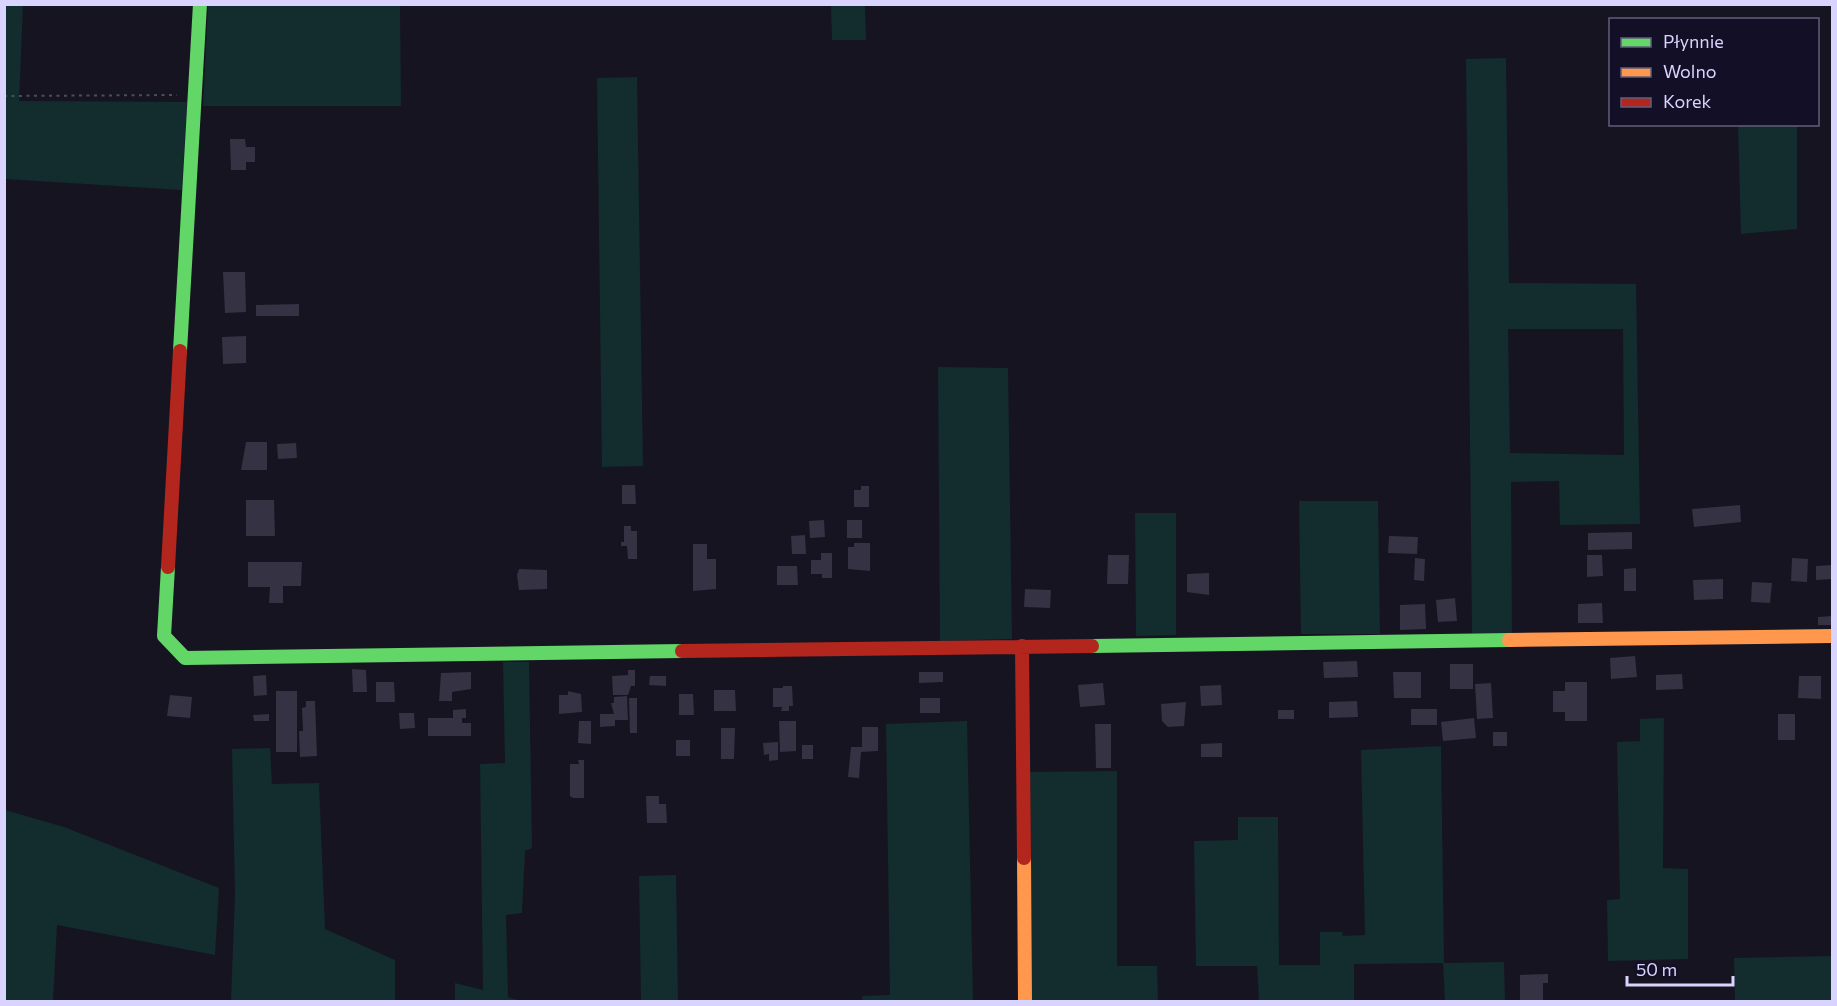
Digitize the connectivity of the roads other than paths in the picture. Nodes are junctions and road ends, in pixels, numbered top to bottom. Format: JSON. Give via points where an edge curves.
{"nodes":[{"id":1,"x":200,"y":4,"type":"edge"},
{"id":2,"x":1833,"y":636,"type":"edge"},
{"id":3,"x":1022,"y":646,"type":"junction"},
{"id":4,"x":1025,"y":1002,"type":"edge"}],
"edges":[{"from":1,"to":3,"type":"street","via":[[164,636],[185,658]]},
{"from":2,"to":3,"type":"street"},
{"from":3,"to":4,"type":"street"}]}
